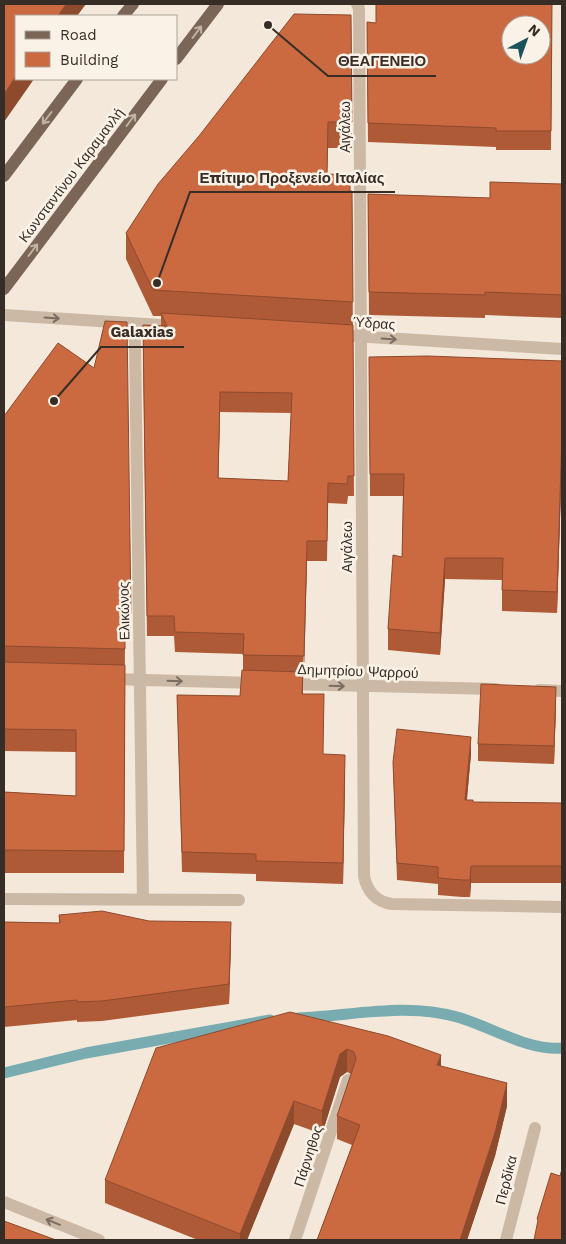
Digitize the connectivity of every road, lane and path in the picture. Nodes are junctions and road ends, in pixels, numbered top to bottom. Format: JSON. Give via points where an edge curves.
{"nodes":[{"id":1,"x":133,"y":4,"type":"edge"},
{"id":2,"x":218,"y":4,"type":"edge"},
{"id":3,"x":357,"y":4,"type":"edge"},
{"id":4,"x":124,"y":15,"type":"edge"},
{"id":5,"x":178,"y":56,"type":"edge"},
{"id":6,"x":75,"y":80,"type":"edge"},
{"id":7,"x":161,"y":80,"type":"edge"},
{"id":8,"x":4,"y":176,"type":"edge"},
{"id":9,"x":4,"y":289,"type":"edge"},
{"id":10,"x":4,"y":315,"type":"edge"},
{"id":11,"x":133,"y":323,"type":"junction"},
{"id":12,"x":193,"y":327,"type":"edge"},
{"id":13,"x":341,"y":336,"type":"edge"},
{"id":14,"x":361,"y":337,"type":"junction"},
{"id":15,"x":562,"y":349,"type":"edge"},
{"id":16,"x":101,"y":679,"type":"edge"},
{"id":17,"x":140,"y":680,"type":"junction"},
{"id":18,"x":363,"y":686,"type":"junction"},
{"id":19,"x":562,"y":691,"type":"edge"},
{"id":20,"x":4,"y":899,"type":"edge"},
{"id":21,"x":143,"y":899,"type":"junction"},
{"id":22,"x":239,"y":900,"type":"dead end"},
{"id":23,"x":562,"y":907,"type":"edge"},
{"id":24,"x":348,"y":1080,"type":"edge"},
{"id":25,"x":535,"y":1128,"type":"dead end"},
{"id":26,"x":4,"y":1202,"type":"edge"},
{"id":27,"x":98,"y":1240,"type":"edge"},
{"id":28,"x":295,"y":1240,"type":"edge"},
{"id":29,"x":506,"y":1240,"type":"edge"}],
"edges":[{"from":1,"to":4,"type":"main road"},
{"from":5,"to":2,"type":"main road","one_way":true},
{"from":3,"to":14,"type":"street","name":"Αιγάλεω"},
{"from":6,"to":8,"type":"main road","one_way":true},
{"from":9,"to":7,"type":"main road","name":"Κωνσταντίνου Καραμανλή","one_way":true},
{"from":10,"to":11,"type":"street","one_way":true},
{"from":11,"to":12,"type":"street"},
{"from":11,"to":17,"type":"street","name":"Ελικώνος"},
{"from":13,"to":14,"type":"street","name":"Ύδρας"},
{"from":14,"to":15,"type":"street","name":"Ύδρας","one_way":true},
{"from":14,"to":18,"type":"street","name":"Αιγάλεω"},
{"from":16,"to":17,"type":"street","name":"Δημητρίου Ψαρρού"},
{"from":17,"to":18,"type":"street","name":"Δημητρίου Ψαρρού","one_way":true},
{"from":17,"to":21,"type":"street","name":"Ελικώνος"},
{"from":18,"to":19,"type":"street","name":"Δημητρίου Ψαρρού"},
{"from":18,"to":23,"type":"street","name":"Αιγάλεω","via":[[364,876],[372,895],[392,904]]},
{"from":20,"to":21,"type":"street"},
{"from":21,"to":22,"type":"street"},
{"from":24,"to":28,"type":"street","name":"Πάρνηθος"},
{"from":25,"to":29,"type":"street","name":"Περδίκα"},
{"from":27,"to":26,"type":"street","one_way":true}]}
